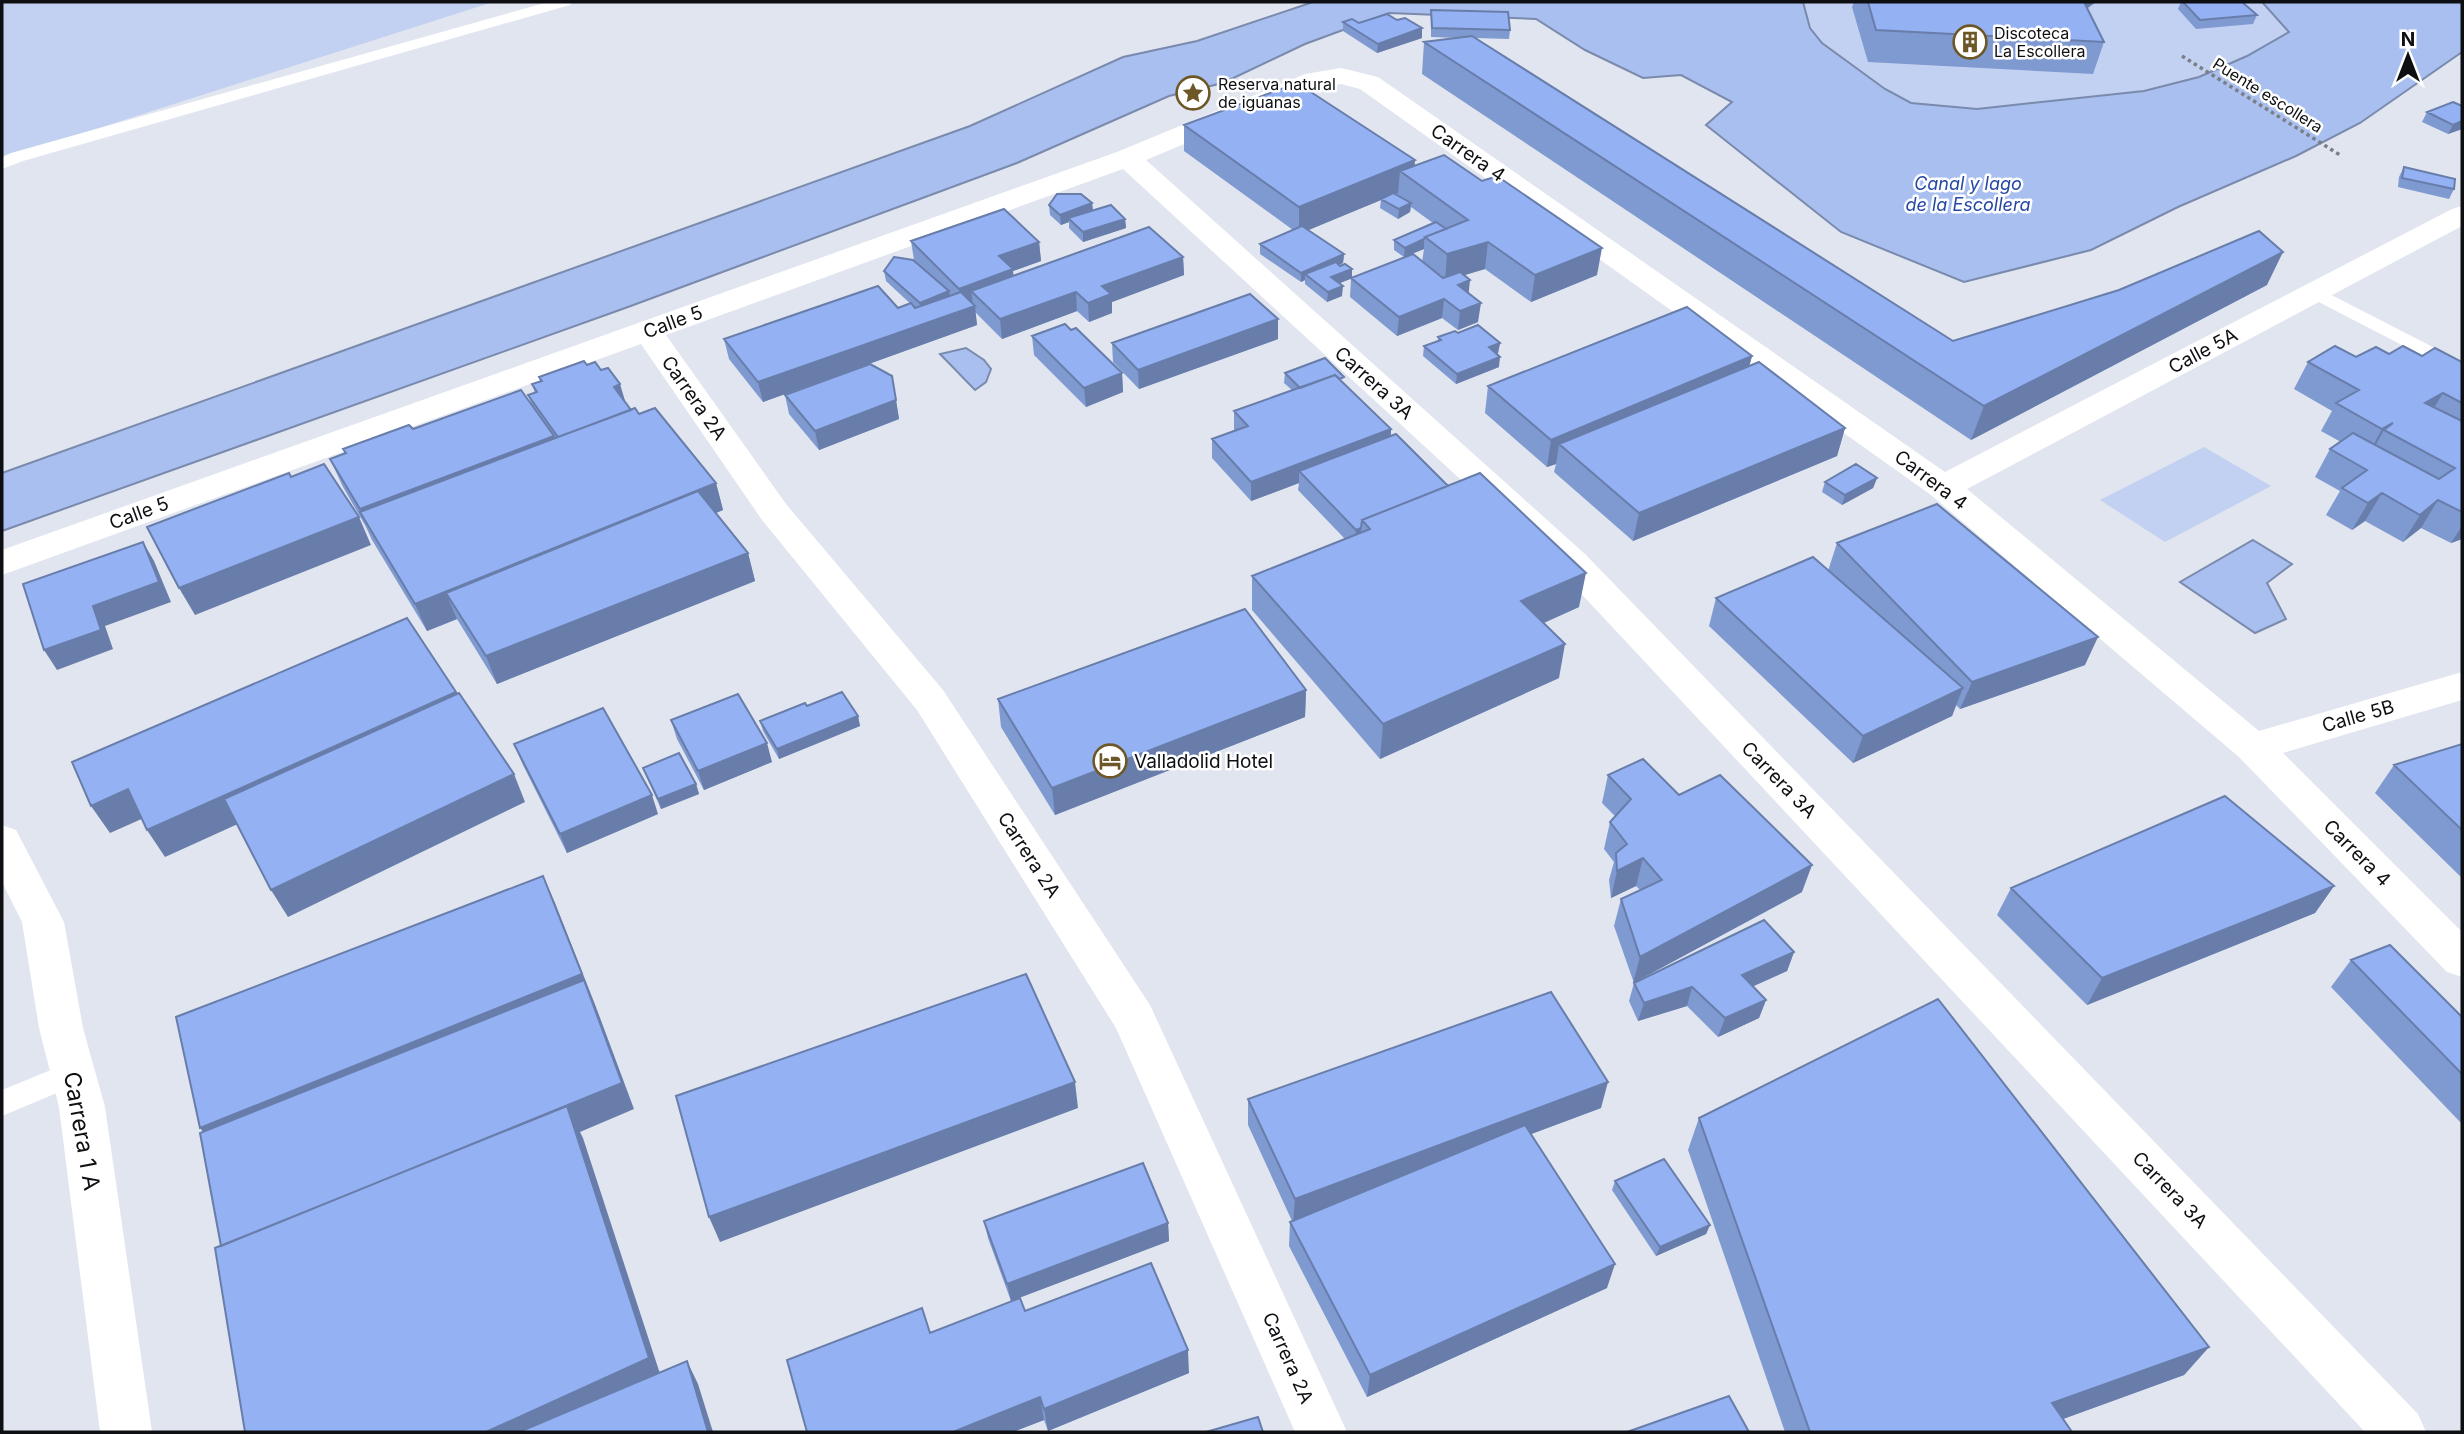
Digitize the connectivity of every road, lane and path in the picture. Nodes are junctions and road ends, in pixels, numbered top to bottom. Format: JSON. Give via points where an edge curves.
{"nodes":[{"id":1,"x":564,"y":2,"type":"edge"},
{"id":2,"x":2182,"y":56,"type":"dead end"},
{"id":3,"x":1341,"y":76,"type":"joint"},
{"id":4,"x":2340,"y":155,"type":"dead end"},
{"id":5,"x":1127,"y":158,"type":"junction"},
{"id":6,"x":7,"y":159,"type":"edge"},
{"id":7,"x":2462,"y":215,"type":"edge"},
{"id":8,"x":2314,"y":292,"type":"junction"},
{"id":9,"x":648,"y":331,"type":"junction"},
{"id":10,"x":2462,"y":370,"type":"edge"},
{"id":11,"x":1944,"y":487,"type":"junction"},
{"id":12,"x":2,"y":563,"type":"edge"},
{"id":13,"x":2462,"y":686,"type":"edge"},
{"id":14,"x":2253,"y":747,"type":"junction"},
{"id":15,"x":2,"y":841,"type":"edge"},
{"id":16,"x":2462,"y":959,"type":"edge"},
{"id":17,"x":73,"y":1073,"type":"junction"},
{"id":18,"x":2,"y":1103,"type":"edge"},
{"id":19,"x":126,"y":1432,"type":"edge"},
{"id":20,"x":1321,"y":1432,"type":"edge"},
{"id":21,"x":2400,"y":1432,"type":"edge"}],
"edges":[{"from":1,"to":6,"type":"lane"},
{"from":2,"to":4,"type":"path","name":"Puente escollera"},
{"from":3,"to":5,"type":"street","name":"Calle 5","via":[[1314,80]]},
{"from":3,"to":11,"type":"street","name":"Carrera 4","via":[[1369,83]]},
{"from":5,"to":9,"type":"street","name":"Calle 5"},
{"from":5,"to":21,"type":"street","name":"Carrera 3A","via":[[1572,562]]},
{"from":7,"to":8,"type":"street","name":"Calle 5A"},
{"from":8,"to":10,"type":"lane"},
{"from":8,"to":11,"type":"street","name":"Calle 5A"},
{"from":9,"to":12,"type":"street","name":"Calle 5"},
{"from":9,"to":20,"type":"street","name":"Carrera 2A","via":[[774,512],[930,700],[1134,1018]]},
{"from":11,"to":14,"type":"street","name":"Carrera 4"},
{"from":13,"to":14,"type":"street","name":"Calle 5B"},
{"from":14,"to":16,"type":"street","name":"Carrera 4"},
{"from":15,"to":17,"type":"street","name":"Carrera 1 A","via":[[43,922]]},
{"from":17,"to":18,"type":"lane"},
{"from":17,"to":19,"type":"street","name":"Carrera 1 A","via":[[82,1107]]}]}
